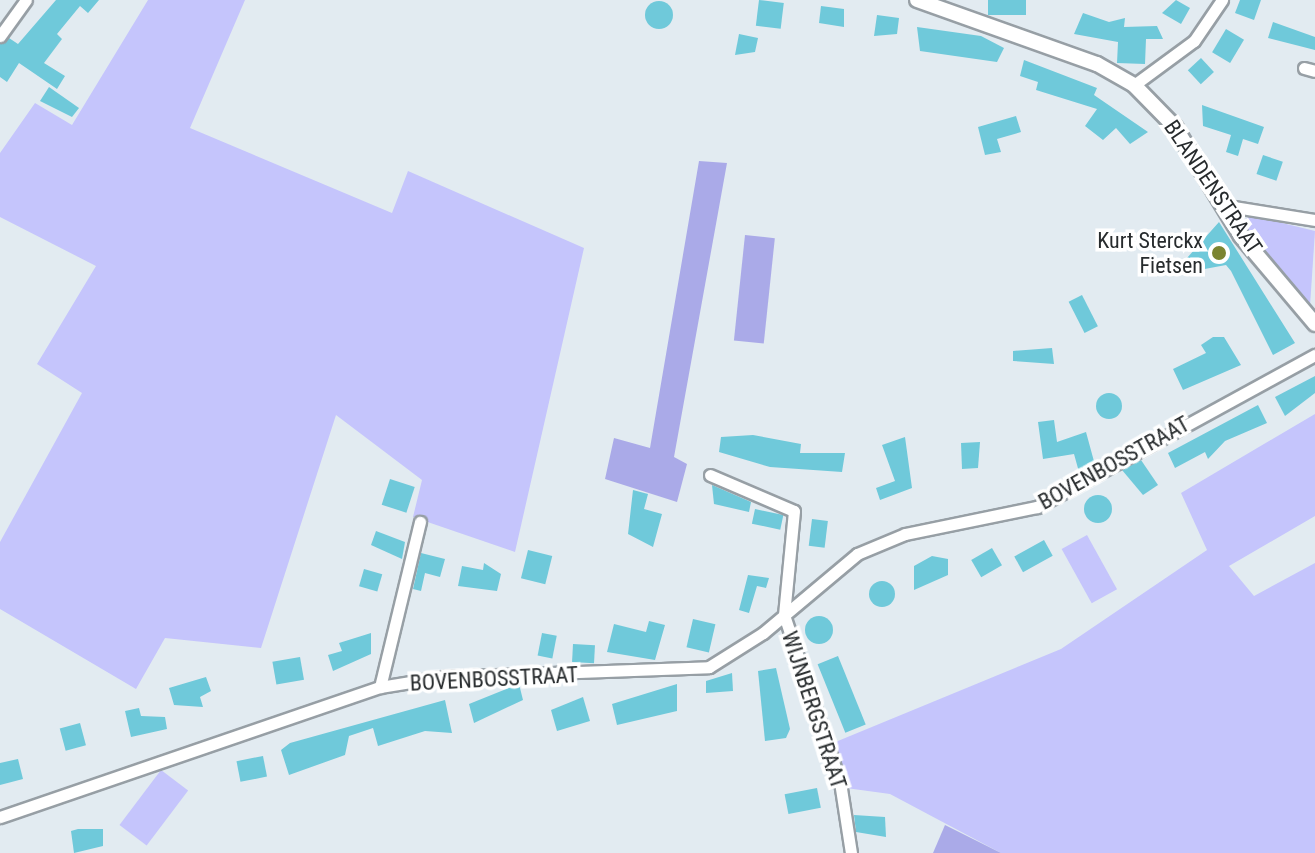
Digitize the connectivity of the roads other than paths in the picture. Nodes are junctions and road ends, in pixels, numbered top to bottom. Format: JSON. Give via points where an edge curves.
{"nodes":[{"id":1,"x":26,"y":0,"type":"edge"},
{"id":2,"x":917,"y":0,"type":"edge"},
{"id":3,"x":1222,"y":0,"type":"edge"},
{"id":4,"x":0,"y":36,"type":"edge"},
{"id":5,"x":1134,"y":85,"type":"junction"},
{"id":6,"x":1222,"y":205,"type":"junction"},
{"id":7,"x":1315,"y":220,"type":"edge"},
{"id":8,"x":1315,"y":324,"type":"edge"},
{"id":9,"x":1315,"y":355,"type":"edge"},
{"id":10,"x":710,"y":475,"type":"dead end"},
{"id":11,"x":420,"y":522,"type":"dead end"},
{"id":12,"x":784,"y":615,"type":"junction"},
{"id":13,"x":380,"y":687,"type":"junction"},
{"id":14,"x":0,"y":817,"type":"edge"},
{"id":15,"x":851,"y":853,"type":"edge"}],
"edges":[{"from":1,"to":4,"type":"street"},
{"from":2,"to":5,"type":"street","name":"BLANDENSTRAAT","via":[[1097,64]]},
{"from":3,"to":5,"type":"street","via":[[1194,41]]},
{"from":5,"to":6,"type":"street","name":"BLANDENSTRAAT","via":[[1175,127]]},
{"from":6,"to":7,"type":"street"},
{"from":6,"to":8,"type":"street","name":"BLANDENSTRAAT"},
{"from":9,"to":12,"type":"street","name":"BOVENBOSSTRAAT","via":[[1037,507],[877,544],[836,568]]},
{"from":10,"to":12,"type":"street","via":[[794,511]]},
{"from":11,"to":13,"type":"street","name":"BOVENBOSSTRAAT"},
{"from":12,"to":13,"type":"street","name":"BOVENBOSSTRAAT","via":[[709,667],[688,671],[441,677]]},
{"from":12,"to":15,"type":"street","name":"WIJNBERGSTRAAT","via":[[840,782]]},
{"from":13,"to":14,"type":"street","name":"BOVENBOSSTRAAT"}]}
